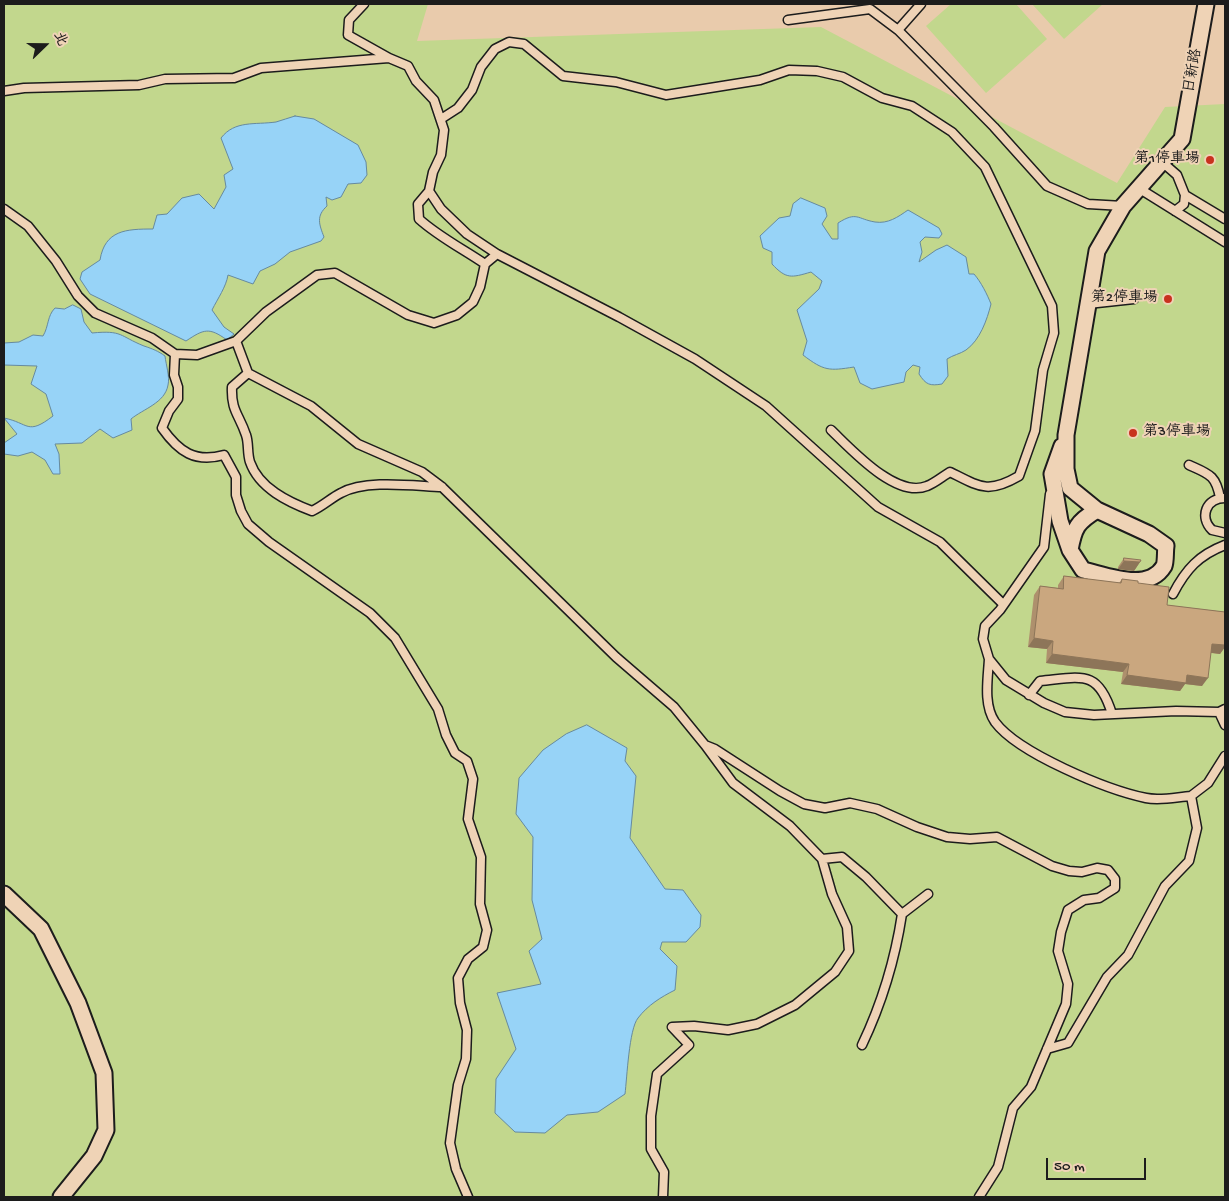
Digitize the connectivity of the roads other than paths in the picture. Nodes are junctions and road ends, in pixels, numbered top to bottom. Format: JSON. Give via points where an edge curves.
{"nodes":[{"id":1,"x":364,"y":4,"type":"edge"},
{"id":2,"x":921,"y":4,"type":"edge"},
{"id":3,"x":1206,"y":4,"type":"edge"},
{"id":4,"x":788,"y":20,"type":"dead end"},
{"id":5,"x":898,"y":30,"type":"junction"},
{"id":6,"x":389,"y":58,"type":"junction"},
{"id":7,"x":4,"y":91,"type":"edge"},
{"id":8,"x":440,"y":119,"type":"junction"},
{"id":9,"x":1162,"y":162,"type":"junction"},
{"id":10,"x":1140,"y":189,"type":"junction"},
{"id":11,"x":429,"y":191,"type":"junction"},
{"id":12,"x":1185,"y":195,"type":"junction"},
{"id":13,"x":1123,"y":206,"type":"junction"},
{"id":14,"x":4,"y":209,"type":"edge"},
{"id":15,"x":1174,"y":211,"type":"junction"},
{"id":16,"x":1225,"y":219,"type":"edge"},
{"id":17,"x":1225,"y":242,"type":"edge"},
{"id":18,"x":497,"y":254,"type":"junction"},
{"id":19,"x":485,"y":264,"type":"junction"},
{"id":20,"x":1134,"y":299,"type":"dead end"},
{"id":21,"x":1088,"y":304,"type":"junction"},
{"id":22,"x":236,"y":341,"type":"junction"},
{"id":23,"x":175,"y":354,"type":"junction"},
{"id":24,"x":248,"y":373,"type":"junction"},
{"id":25,"x":831,"y":430,"type":"dead end"},
{"id":26,"x":1066,"y":435,"type":"junction"},
{"id":27,"x":1189,"y":465,"type":"dead end"},
{"id":28,"x":1052,"y":474,"type":"junction"},
{"id":29,"x":442,"y":487,"type":"junction"},
{"id":30,"x":1222,"y":498,"type":"edge"},
{"id":31,"x":1097,"y":510,"type":"junction"},
{"id":32,"x":1225,"y":533,"type":"edge"},
{"id":33,"x":1225,"y":544,"type":"edge"},
{"id":34,"x":1070,"y":550,"type":"junction"},
{"id":35,"x":1173,"y":594,"type":"dead end"},
{"id":36,"x":1003,"y":604,"type":"junction"},
{"id":37,"x":988,"y":659,"type":"junction"},
{"id":38,"x":1029,"y":694,"type":"junction"},
{"id":39,"x":1222,"y":710,"type":"edge"},
{"id":40,"x":1112,"y":714,"type":"junction"},
{"id":41,"x":1225,"y":725,"type":"edge"},
{"id":42,"x":705,"y":745,"type":"junction"},
{"id":43,"x":1225,"y":756,"type":"edge"},
{"id":44,"x":1192,"y":796,"type":"junction"},
{"id":45,"x":822,"y":859,"type":"junction"},
{"id":46,"x":4,"y":894,"type":"edge"},
{"id":47,"x":928,"y":894,"type":"dead end"},
{"id":48,"x":902,"y":914,"type":"junction"},
{"id":49,"x":862,"y":1045,"type":"dead end"},
{"id":50,"x":1047,"y":1050,"type":"junction"},
{"id":51,"x":61,"y":1197,"type":"edge"},
{"id":52,"x":468,"y":1197,"type":"edge"},
{"id":53,"x":663,"y":1197,"type":"edge"},
{"id":54,"x":978,"y":1197,"type":"edge"}],
"edges":[{"from":1,"to":6,"type":"lane","via":[[349,20],[348,34]]},
{"from":2,"to":5,"type":"lane"},
{"from":3,"to":9,"type":"street","name":"日新路","via":[[1182,139]]},
{"from":4,"to":5,"type":"lane","via":[[870,9]]},
{"from":5,"to":13,"type":"lane","via":[[1047,186],[1088,204]]},
{"from":6,"to":7,"type":"lane","via":[[261,68],[234,78],[165,79],[139,85]]},
{"from":6,"to":8,"type":"lane","via":[[408,66],[416,81],[434,100]]},
{"from":8,"to":11,"type":"lane","via":[[444,130],[441,155]]},
{"from":8,"to":25,"type":"lane","via":[[458,108],[495,49],[509,42],[524,44],[563,76],[616,82],[666,95],[760,80],[789,70],[817,71],[843,77],[882,98],[912,106],[952,132],[985,167],[1052,306],[1054,333],[1043,370],[1035,431],[1019,476],[1000,487],[977,485],[950,472],[926,487],[902,486],[876,472]]},
{"from":9,"to":10,"type":"street"},
{"from":9,"to":12,"type":"lane","via":[[1177,175]]},
{"from":10,"to":13,"type":"street"},
{"from":10,"to":15,"type":"lane"},
{"from":11,"to":18,"type":"lane","via":[[441,209],[467,234]]},
{"from":11,"to":19,"type":"lane","via":[[418,204],[419,220]]},
{"from":12,"to":15,"type":"lane","via":[[1184,204]]},
{"from":12,"to":16,"type":"lane"},
{"from":13,"to":21,"type":"street","via":[[1097,251]]},
{"from":14,"to":23,"type":"lane","via":[[28,226],[78,296],[95,313],[152,338]]},
{"from":15,"to":17,"type":"lane"},
{"from":18,"to":19,"type":"lane"},
{"from":18,"to":36,"type":"lane","via":[[686,354],[766,406],[878,507],[940,542]]},
{"from":19,"to":22,"type":"lane","via":[[473,302],[457,315],[434,323],[408,314],[334,273],[317,275],[266,312]]},
{"from":20,"to":21,"type":"lane"},
{"from":21,"to":26,"type":"street"},
{"from":22,"to":23,"type":"lane","via":[[197,356]]},
{"from":22,"to":24,"type":"lane"},
{"from":23,"to":52,"type":"lane","via":[[178,398],[162,428],[173,444],[193,456],[209,459],[224,455],[236,477],[236,494],[248,524],[370,613],[395,638],[438,709],[455,753],[467,761],[473,779],[468,819],[481,857],[480,904],[487,930],[483,947],[468,959],[458,978],[467,1030],[450,1143],[456,1169]]},
{"from":24,"to":29,"type":"lane","via":[[311,406],[358,444],[422,472]]},
{"from":24,"to":29,"type":"lane","via":[[232,387],[232,404],[246,436],[250,462],[261,480],[288,502],[312,511],[355,488]]},
{"from":26,"to":28,"type":"street"},
{"from":26,"to":31,"type":"street","via":[[1066,469],[1070,488]]},
{"from":27,"to":30,"type":"lane","via":[[1213,477]]},
{"from":28,"to":34,"type":"street","via":[[1060,521]]},
{"from":28,"to":36,"type":"lane","via":[[1044,547]]},
{"from":29,"to":42,"type":"lane","via":[[616,657],[674,707]]},
{"from":30,"to":32,"type":"lane","via":[[1209,504],[1206,520],[1212,530]]},
{"from":31,"to":34,"type":"street","via":[[1082,519],[1074,530]]},
{"from":31,"to":34,"type":"street","via":[[1149,534],[1166,546],[1165,564],[1154,577],[1136,581],[1082,570]]},
{"from":33,"to":35,"type":"lane","via":[[1195,561]]},
{"from":36,"to":37,"type":"lane","via":[[985,626],[983,639]]},
{"from":37,"to":38,"type":"lane","via":[[1006,680]]},
{"from":37,"to":44,"type":"lane","via":[[987,694],[994,721],[1017,744],[1076,773],[1130,794],[1148,799]]},
{"from":38,"to":40,"type":"lane","via":[[1065,712]]},
{"from":38,"to":40,"type":"lane","via":[[1040,680],[1082,678],[1098,683],[1106,693]]},
{"from":39,"to":40,"type":"lane"},
{"from":39,"to":41,"type":"lane"},
{"from":42,"to":45,"type":"lane","via":[[732,783],[790,826]]},
{"from":42,"to":50,"type":"lane","via":[[804,804],[825,808],[850,803],[876,809],[947,837],[997,837],[1068,871],[1108,870],[1115,879],[1115,888],[1068,910],[1058,951],[1068,984],[1066,1004]]},
{"from":43,"to":44,"type":"lane","via":[[1208,783]]},
{"from":44,"to":50,"type":"lane","via":[[1197,828],[1189,861],[1165,886],[1128,955],[1107,977],[1068,1043]]},
{"from":45,"to":48,"type":"lane","via":[[842,857]]},
{"from":45,"to":53,"type":"lane","via":[[832,894],[847,927],[849,951],[835,972],[795,1005],[758,1024],[728,1030],[672,1027],[689,1045],[657,1074],[651,1116],[651,1148],[664,1172]]},
{"from":46,"to":51,"type":"street","via":[[41,929],[78,1004],[104,1073],[106,1130],[94,1156]]},
{"from":47,"to":48,"type":"lane"},
{"from":48,"to":49,"type":"lane","via":[[890,974],[877,1014]]},
{"from":50,"to":54,"type":"lane","via":[[1031,1087],[1013,1108],[998,1167]]}]}
